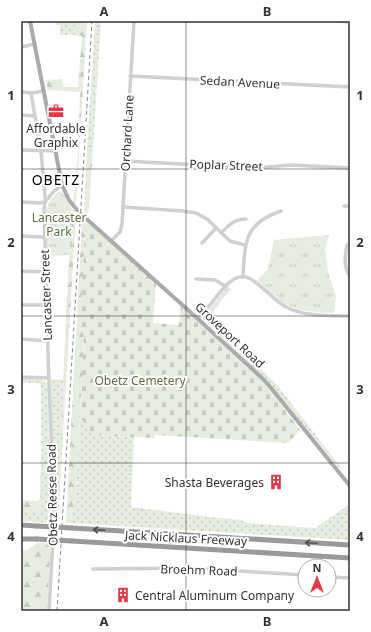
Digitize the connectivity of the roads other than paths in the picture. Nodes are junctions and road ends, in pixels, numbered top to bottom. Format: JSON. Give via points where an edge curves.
{"nodes":[{"id":1,"x":30,"y":21,"type":"edge"},
{"id":2,"x":134,"y":21,"type":"edge"},
{"id":3,"x":337,"y":21,"type":"edge"},
{"id":4,"x":350,"y":22,"type":"edge"},
{"id":5,"x":35,"y":44,"type":"junction"},
{"id":6,"x":21,"y":47,"type":"edge"},
{"id":7,"x":130,"y":76,"type":"junction"},
{"id":8,"x":350,"y":87,"type":"edge"},
{"id":9,"x":44,"y":91,"type":"junction"},
{"id":10,"x":21,"y":92,"type":"edge"},
{"id":11,"x":31,"y":93,"type":"junction"},
{"id":12,"x":21,"y":115,"type":"edge"},
{"id":13,"x":35,"y":116,"type":"junction"},
{"id":14,"x":21,"y":150,"type":"edge"},
{"id":15,"x":41,"y":151,"type":"junction"},
{"id":16,"x":56,"y":151,"type":"junction"},
{"id":17,"x":125,"y":161,"type":"junction"},
{"id":18,"x":350,"y":168,"type":"edge"},
{"id":19,"x":62,"y":185,"type":"junction"},
{"id":20,"x":21,"y":202,"type":"edge"},
{"id":21,"x":45,"y":202,"type":"junction"},
{"id":22,"x":344,"y":206,"type":"dead end"},
{"id":23,"x":350,"y":206,"type":"edge"},
{"id":24,"x":123,"y":208,"type":"junction"},
{"id":25,"x":77,"y":210,"type":"dead end"},
{"id":26,"x":281,"y":211,"type":"dead end"},
{"id":27,"x":81,"y":214,"type":"dead end"},
{"id":28,"x":246,"y":219,"type":"dead end"},
{"id":29,"x":216,"y":228,"type":"junction"},
{"id":30,"x":221,"y":232,"type":"junction"},
{"id":31,"x":21,"y":236,"type":"edge"},
{"id":32,"x":44,"y":237,"type":"junction"},
{"id":33,"x":111,"y":241,"type":"junction"},
{"id":34,"x":202,"y":243,"type":"dead end"},
{"id":35,"x":245,"y":245,"type":"junction"},
{"id":36,"x":347,"y":245,"type":"dead end"},
{"id":37,"x":21,"y":271,"type":"edge"},
{"id":38,"x":45,"y":272,"type":"junction"},
{"id":39,"x":350,"y":276,"type":"edge"},
{"id":40,"x":243,"y":277,"type":"junction"},
{"id":41,"x":196,"y":279,"type":"dead end"},
{"id":42,"x":225,"y":286,"type":"junction"},
{"id":43,"x":21,"y":305,"type":"edge"},
{"id":44,"x":46,"y":305,"type":"junction"},
{"id":45,"x":350,"y":316,"type":"edge"},
{"id":46,"x":198,"y":319,"type":"junction"},
{"id":47,"x":21,"y":340,"type":"edge"},
{"id":48,"x":48,"y":341,"type":"junction"},
{"id":49,"x":21,"y":377,"type":"edge"},
{"id":50,"x":49,"y":378,"type":"junction"},
{"id":51,"x":350,"y":486,"type":"edge"},
{"id":52,"x":21,"y":525,"type":"edge"},
{"id":53,"x":21,"y":538,"type":"edge"},
{"id":54,"x":350,"y":545,"type":"edge"},
{"id":55,"x":350,"y":558,"type":"edge"},
{"id":56,"x":93,"y":569,"type":"dead end"},
{"id":57,"x":297,"y":575,"type":"edge"},
{"id":58,"x":337,"y":577,"type":"edge"},
{"id":59,"x":350,"y":578,"type":"edge"},
{"id":60,"x":49,"y":611,"type":"edge"}],
"edges":[{"from":1,"to":5,"type":"main road"},
{"from":2,"to":7,"type":"street","name":"Orchard Lane"},
{"from":3,"to":4,"type":"street"},
{"from":5,"to":6,"type":"street"},
{"from":5,"to":9,"type":"main road"},
{"from":7,"to":8,"type":"street","name":"Sedan Avenue"},
{"from":7,"to":17,"type":"street","name":"Orchard Lane"},
{"from":9,"to":11,"type":"street"},
{"from":9,"to":16,"type":"main road"},
{"from":10,"to":11,"type":"street"},
{"from":11,"to":13,"type":"street","name":"Lancaster Street"},
{"from":12,"to":13,"type":"street"},
{"from":13,"to":15,"type":"street","name":"Lancaster Street"},
{"from":14,"to":15,"type":"street"},
{"from":15,"to":16,"type":"street"},
{"from":15,"to":21,"type":"street","name":"Lancaster Street"},
{"from":16,"to":19,"type":"main road"},
{"from":17,"to":18,"type":"street","name":"Poplar Street","via":[[256,168],[291,165]]},
{"from":17,"to":24,"type":"street","name":"Orchard Lane"},
{"from":19,"to":21,"type":"street"},
{"from":19,"to":25,"type":"main road"},
{"from":20,"to":21,"type":"street"},
{"from":21,"to":32,"type":"street","name":"Lancaster Street"},
{"from":22,"to":23,"type":"street"},
{"from":24,"to":29,"type":"street","via":[[189,212],[207,219]]},
{"from":24,"to":33,"type":"street","name":"Orchard Lane","via":[[122,228]]},
{"from":26,"to":35,"type":"street","via":[[266,216],[257,224]]},
{"from":27,"to":33,"type":"main road","name":"Groveport Road"},
{"from":28,"to":30,"type":"street","via":[[233,221]]},
{"from":29,"to":30,"type":"street"},
{"from":29,"to":34,"type":"street"},
{"from":30,"to":35,"type":"street","via":[[230,241]]},
{"from":31,"to":32,"type":"street"},
{"from":32,"to":38,"type":"street","name":"Lancaster Street"},
{"from":33,"to":46,"type":"main road","name":"Groveport Road"},
{"from":35,"to":40,"type":"street"},
{"from":36,"to":39,"type":"street","via":[[345,268]]},
{"from":37,"to":38,"type":"street"},
{"from":38,"to":44,"type":"street","name":"Lancaster Street"},
{"from":40,"to":42,"type":"street","via":[[234,278]]},
{"from":40,"to":45,"type":"street","via":[[253,280],[281,304],[298,312]]},
{"from":41,"to":42,"type":"street","via":[[215,280]]},
{"from":42,"to":46,"type":"street"},
{"from":43,"to":44,"type":"street"},
{"from":44,"to":48,"type":"street","name":"Lancaster Street"},
{"from":46,"to":51,"type":"main road","name":"Groveport Road","via":[[271,388]]},
{"from":47,"to":48,"type":"street"},
{"from":48,"to":50,"type":"street","name":"Lancaster Street"},
{"from":49,"to":50,"type":"street"},
{"from":50,"to":60,"type":"street","name":"Obetz Reese Road","via":[[54,497]]},
{"from":54,"to":52,"type":"highway","name":"Jack Nicklaus Freeway","one_way":true,"bridge":true},
{"from":53,"to":55,"type":"highway","name":"Jack Nicklaus Freeway","bridge":true},
{"from":56,"to":57,"type":"street","name":"Broehm Road","via":[[187,568]]},
{"from":58,"to":59,"type":"street"}]}
